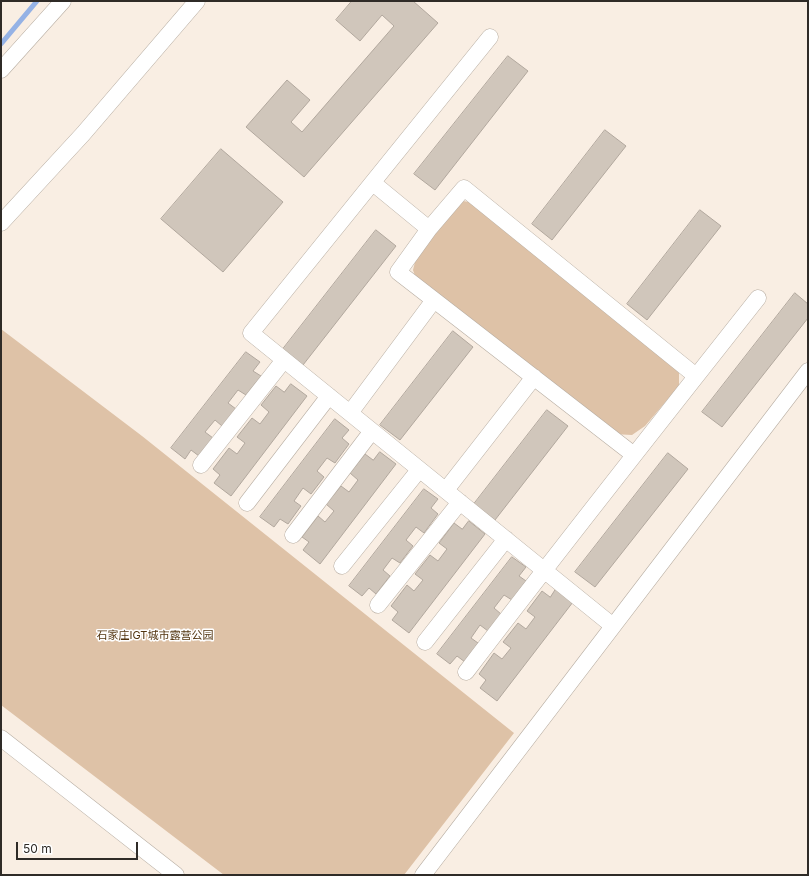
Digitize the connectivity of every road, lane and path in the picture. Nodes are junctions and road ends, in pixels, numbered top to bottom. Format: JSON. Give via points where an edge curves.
{"nodes":[{"id":1,"x":63,"y":1,"type":"edge"},
{"id":2,"x":197,"y":1,"type":"edge"},
{"id":3,"x":490,"y":37,"type":"dead end"},
{"id":4,"x":1,"y":70,"type":"edge"},
{"id":5,"x":373,"y":183,"type":"junction"},
{"id":6,"x":1,"y":223,"type":"edge"},
{"id":7,"x":429,"y":229,"type":"junction"},
{"id":8,"x":758,"y":298,"type":"dead end"},
{"id":9,"x":434,"y":300,"type":"junction"},
{"id":10,"x":284,"y":360,"type":"junction"},
{"id":11,"x":808,"y":371,"type":"edge"},
{"id":12,"x":696,"y":376,"type":"junction"},
{"id":13,"x":534,"y":377,"type":"junction"},
{"id":14,"x":329,"y":396,"type":"junction"},
{"id":15,"x":350,"y":413,"type":"junction"},
{"id":16,"x":372,"y":431,"type":"junction"},
{"id":17,"x":634,"y":455,"type":"junction"},
{"id":18,"x":201,"y":466,"type":"dead end"},
{"id":19,"x":419,"y":470,"type":"junction"},
{"id":20,"x":446,"y":490,"type":"junction"},
{"id":21,"x":460,"y":502,"type":"junction"},
{"id":22,"x":247,"y":503,"type":"dead end"},
{"id":23,"x":293,"y":536,"type":"dead end"},
{"id":24,"x":506,"y":539,"type":"junction"},
{"id":25,"x":342,"y":566,"type":"dead end"},
{"id":26,"x":544,"y":570,"type":"junction"},
{"id":27,"x":378,"y":605,"type":"dead end"},
{"id":28,"x":613,"y":626,"type":"junction"},
{"id":29,"x":425,"y":642,"type":"dead end"},
{"id":30,"x":466,"y":672,"type":"dead end"},
{"id":31,"x":1,"y":738,"type":"edge"},
{"id":32,"x":176,"y":875,"type":"edge"},
{"id":33,"x":423,"y":875,"type":"edge"}],
"edges":[{"from":1,"to":4,"type":"street"},
{"from":2,"to":6,"type":"street","via":[[83,134]]},
{"from":3,"to":5,"type":"street"},
{"from":5,"to":7,"type":"street"},
{"from":5,"to":10,"type":"street","via":[[250,332]]},
{"from":7,"to":9,"type":"street","via":[[398,272]]},
{"from":7,"to":12,"type":"street","via":[[464,188]]},
{"from":8,"to":12,"type":"street"},
{"from":9,"to":13,"type":"street"},
{"from":9,"to":15,"type":"street"},
{"from":10,"to":14,"type":"street"},
{"from":10,"to":18,"type":"street"},
{"from":11,"to":28,"type":"street"},
{"from":12,"to":17,"type":"street"},
{"from":13,"to":17,"type":"street"},
{"from":13,"to":20,"type":"street"},
{"from":14,"to":15,"type":"street"},
{"from":14,"to":22,"type":"street"},
{"from":15,"to":16,"type":"street"},
{"from":16,"to":19,"type":"street"},
{"from":16,"to":23,"type":"street"},
{"from":17,"to":26,"type":"street"},
{"from":19,"to":20,"type":"street"},
{"from":19,"to":25,"type":"street"},
{"from":20,"to":21,"type":"street"},
{"from":21,"to":24,"type":"street"},
{"from":21,"to":27,"type":"street"},
{"from":24,"to":26,"type":"street"},
{"from":24,"to":29,"type":"street"},
{"from":26,"to":28,"type":"street"},
{"from":26,"to":30,"type":"street"},
{"from":28,"to":33,"type":"street"},
{"from":31,"to":32,"type":"street"}]}
